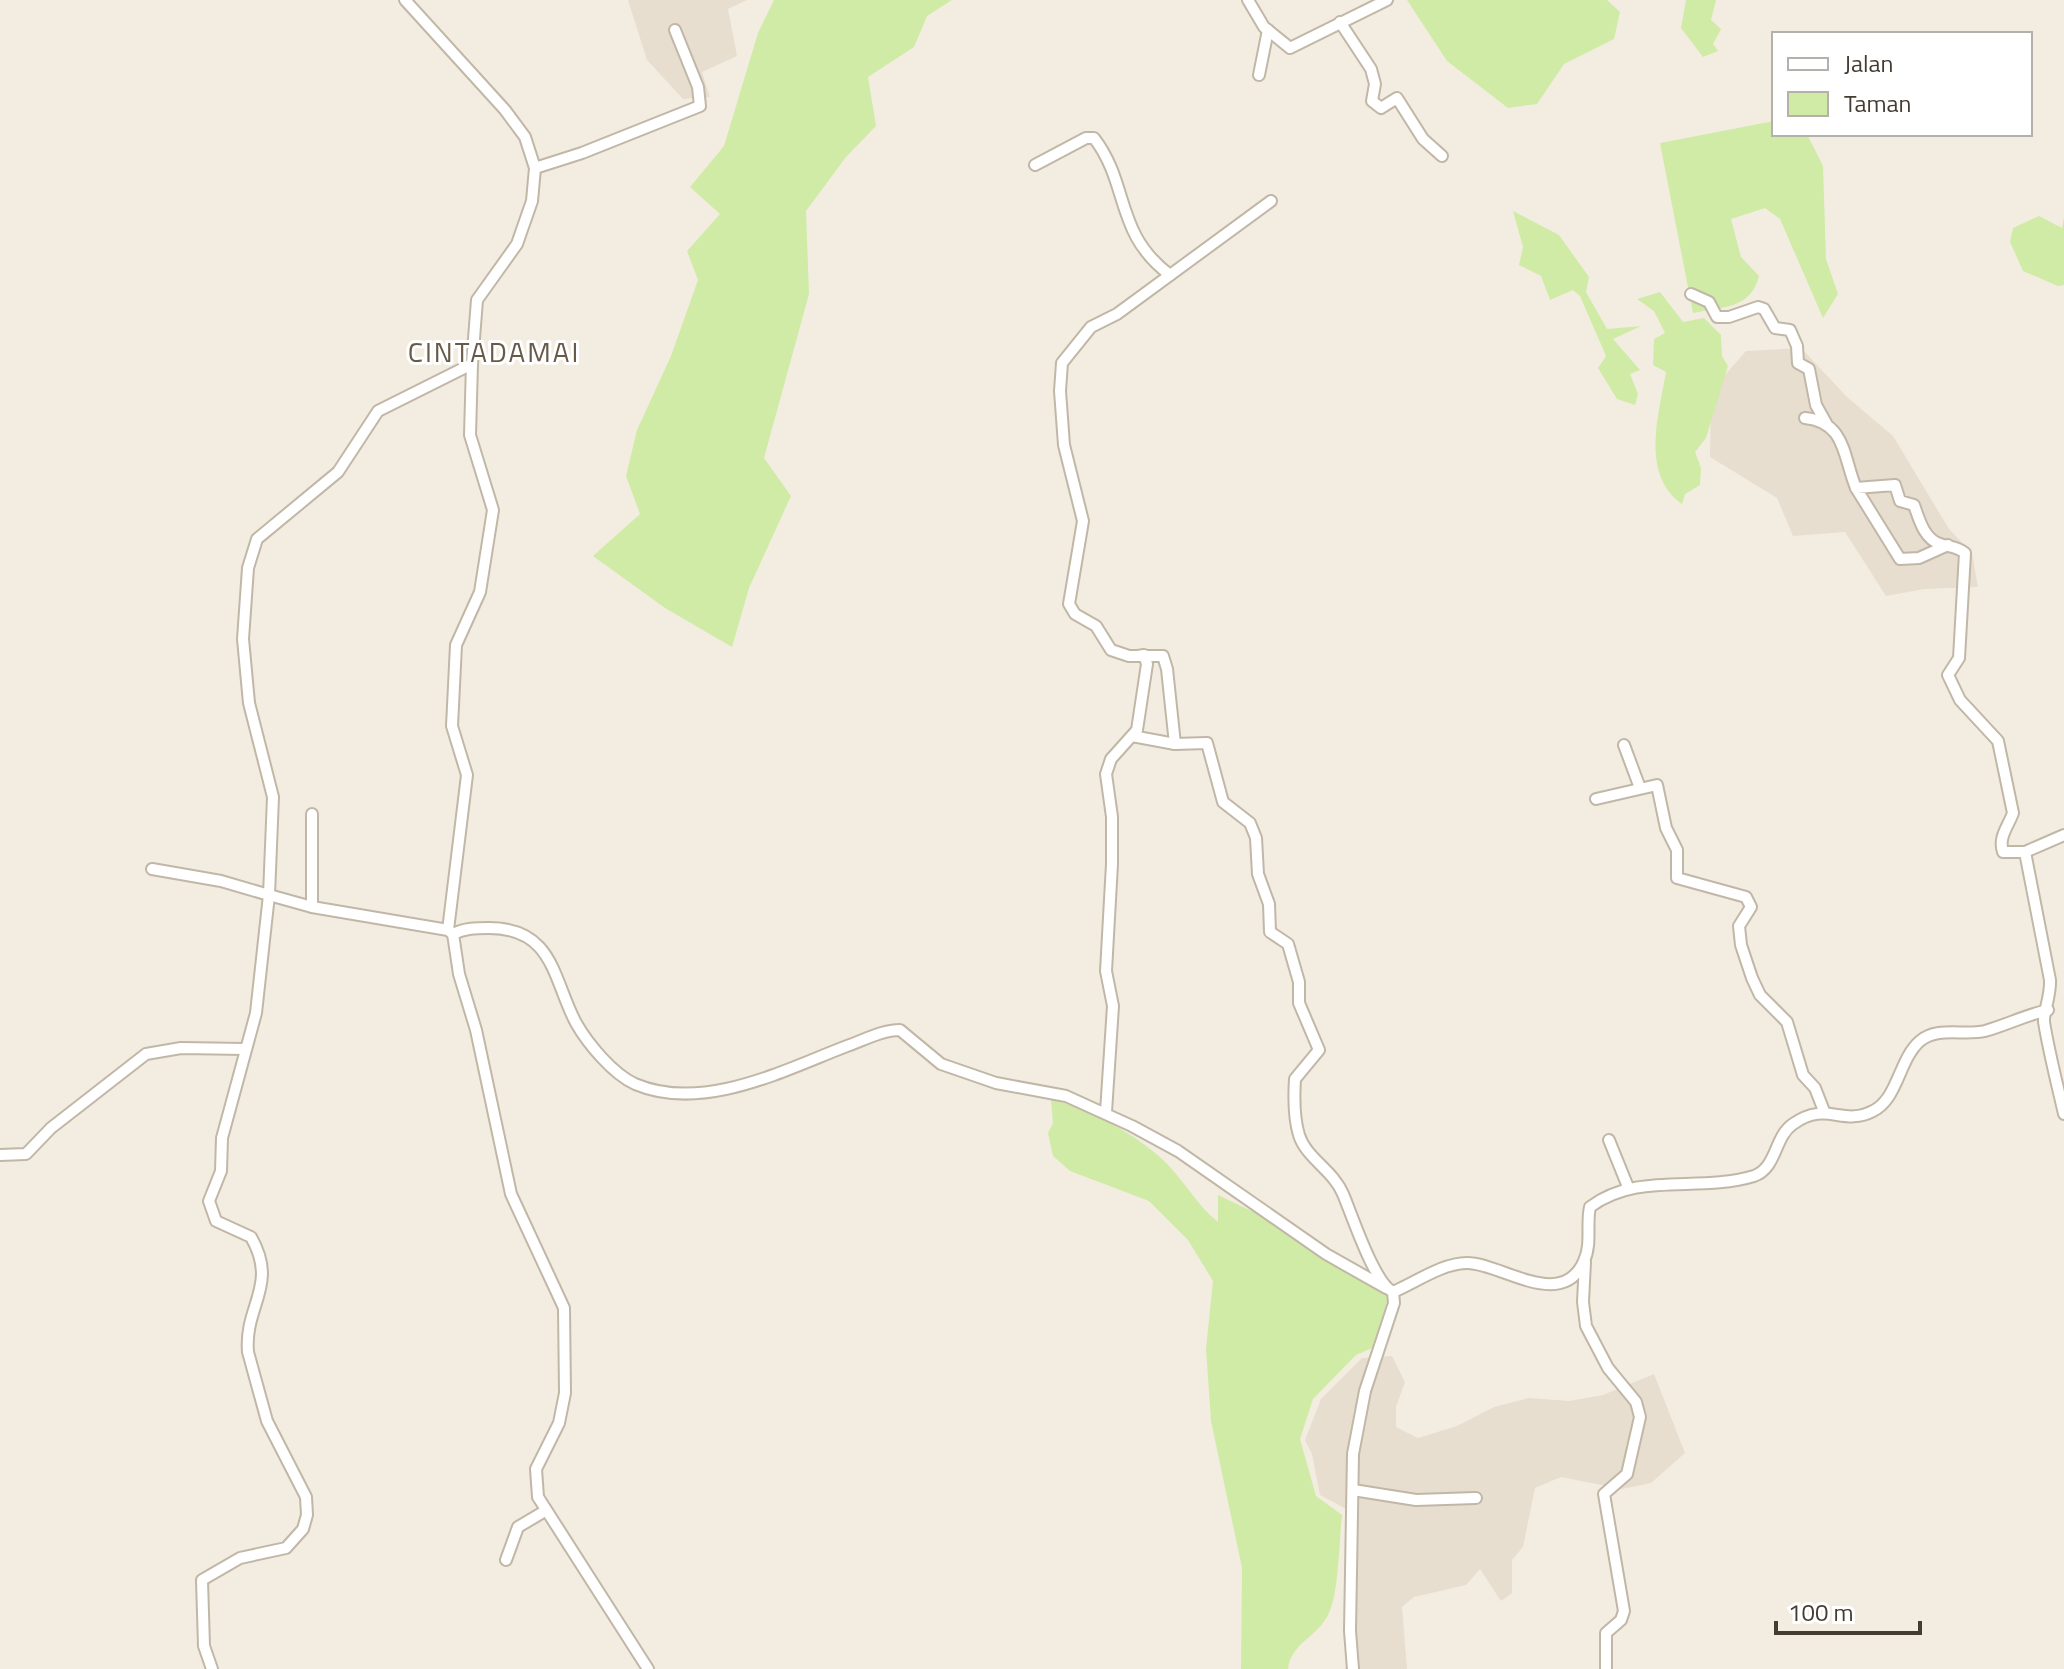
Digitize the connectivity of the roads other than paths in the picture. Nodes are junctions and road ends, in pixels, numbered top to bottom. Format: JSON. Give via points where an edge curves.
{"nodes":[{"id":1,"x":405,"y":0,"type":"edge"},
{"id":2,"x":1248,"y":0,"type":"edge"},
{"id":3,"x":1387,"y":0,"type":"edge"},
{"id":4,"x":1340,"y":22,"type":"junction"},
{"id":5,"x":675,"y":30,"type":"dead end"},
{"id":6,"x":1268,"y":30,"type":"junction"},
{"id":7,"x":1259,"y":75,"type":"dead end"},
{"id":8,"x":1442,"y":156,"type":"dead end"},
{"id":9,"x":1035,"y":165,"type":"dead end"},
{"id":10,"x":535,"y":168,"type":"junction"},
{"id":11,"x":1271,"y":201,"type":"dead end"},
{"id":12,"x":1170,"y":275,"type":"junction"},
{"id":13,"x":1691,"y":294,"type":"dead end"},
{"id":14,"x":472,"y":364,"type":"junction"},
{"id":15,"x":1805,"y":418,"type":"dead end"},
{"id":16,"x":1826,"y":423,"type":"junction"},
{"id":17,"x":1856,"y":488,"type":"junction"},
{"id":18,"x":1948,"y":545,"type":"junction"},
{"id":19,"x":1129,"y":656,"type":"junction"},
{"id":20,"x":1132,"y":736,"type":"junction"},
{"id":21,"x":1175,"y":744,"type":"junction"},
{"id":22,"x":1624,"y":745,"type":"dead end"},
{"id":23,"x":1640,"y":788,"type":"junction"},
{"id":24,"x":1596,"y":799,"type":"dead end"},
{"id":25,"x":312,"y":814,"type":"dead end"},
{"id":26,"x":2064,"y":835,"type":"edge"},
{"id":27,"x":2025,"y":852,"type":"junction"},
{"id":28,"x":152,"y":869,"type":"dead end"},
{"id":29,"x":269,"y":895,"type":"junction"},
{"id":30,"x":312,"y":907,"type":"junction"},
{"id":31,"x":451,"y":932,"type":"junction"},
{"id":32,"x":2048,"y":1010,"type":"junction"},
{"id":33,"x":245,"y":1049,"type":"junction"},
{"id":34,"x":1824,"y":1111,"type":"junction"},
{"id":35,"x":1106,"y":1112,"type":"junction"},
{"id":36,"x":2064,"y":1114,"type":"edge"},
{"id":37,"x":1609,"y":1140,"type":"dead end"},
{"id":38,"x":9,"y":1156,"type":"edge"},
{"id":39,"x":1628,"y":1187,"type":"junction"},
{"id":40,"x":1585,"y":1261,"type":"junction"},
{"id":41,"x":1390,"y":1290,"type":"junction"},
{"id":42,"x":1353,"y":1490,"type":"junction"},
{"id":43,"x":1476,"y":1498,"type":"dead end"},
{"id":44,"x":545,"y":1511,"type":"junction"},
{"id":45,"x":506,"y":1560,"type":"dead end"},
{"id":46,"x":212,"y":1669,"type":"edge"},
{"id":47,"x":648,"y":1669,"type":"edge"},
{"id":48,"x":1353,"y":1669,"type":"edge"},
{"id":49,"x":1606,"y":1669,"type":"edge"}],
"edges":[{"from":1,"to":10,"type":"street","via":[[505,110],[525,137]]},
{"from":2,"to":6,"type":"street"},
{"from":3,"to":4,"type":"street"},
{"from":4,"to":6,"type":"street","via":[[1290,48]]},
{"from":4,"to":8,"type":"street","via":[[1371,69],[1372,101],[1381,108],[1397,98],[1423,139]]},
{"from":5,"to":10,"type":"street","via":[[698,87],[700,106]]},
{"from":6,"to":7,"type":"street"},
{"from":9,"to":12,"type":"street","via":[[1094,138],[1114,174],[1137,242]]},
{"from":10,"to":14,"type":"street","via":[[532,201],[517,244],[477,300]]},
{"from":11,"to":12,"type":"street"},
{"from":12,"to":19,"type":"street","via":[[1091,327],[1062,363],[1064,445],[1083,521],[1069,604],[1075,614],[1095,624],[1109,648]]},
{"from":13,"to":16,"type":"street","via":[[1709,302],[1717,317],[1758,307],[1775,328],[1790,330],[1798,363],[1809,369],[1816,405]]},
{"from":14,"to":29,"type":"street","via":[[378,411],[338,472],[257,539],[251,553],[243,639],[249,703],[273,797]]},
{"from":14,"to":31,"type":"street","via":[[470,435],[493,510],[480,592],[456,645],[452,726],[467,775]]},
{"from":15,"to":16,"type":"street"},
{"from":16,"to":17,"type":"street","via":[[1839,434]]},
{"from":17,"to":18,"type":"street","via":[[1895,485],[1900,501],[1914,505],[1930,537]]},
{"from":17,"to":18,"type":"street","via":[[1900,559],[1919,558]]},
{"from":18,"to":27,"type":"street","via":[[1963,550],[1966,562],[1959,658],[1948,675],[1960,700],[1998,741],[2003,755],[2013,813],[2002,835],[2003,852]]},
{"from":19,"to":20,"type":"street","via":[[1144,655],[1147,664],[1139,726]]},
{"from":19,"to":21,"type":"street","via":[[1158,654],[1165,660]]},
{"from":20,"to":21,"type":"street"},
{"from":20,"to":35,"type":"street","via":[[1111,759],[1106,774],[1112,864],[1106,971],[1113,1006]]},
{"from":21,"to":41,"type":"street","via":[[1207,743],[1223,802],[1250,823],[1256,838],[1270,932],[1288,944],[1299,1003],[1319,1050],[1295,1079],[1298,1133],[1337,1182]]},
{"from":22,"to":23,"type":"street"},
{"from":23,"to":24,"type":"street"},
{"from":23,"to":34,"type":"street","via":[[1658,787],[1665,824],[1678,852],[1677,878],[1748,900],[1750,909],[1739,926],[1752,978],[1760,995],[1785,1017],[1803,1075]]},
{"from":25,"to":30,"type":"street"},
{"from":26,"to":27,"type":"street"},
{"from":27,"to":32,"type":"street","via":[[2050,980]]},
{"from":28,"to":29,"type":"street"},
{"from":29,"to":30,"type":"street"},
{"from":29,"to":33,"type":"street","via":[[256,1013]]},
{"from":30,"to":31,"type":"street"},
{"from":31,"to":35,"type":"street","via":[[500,928],[528,937],[560,977],[576,1023],[588,1040],[624,1076],[658,1091],[724,1089],[900,1030],[941,1064],[996,1083],[1066,1096]]},
{"from":31,"to":44,"type":"street","via":[[511,1194],[564,1308],[565,1393],[559,1423],[535,1477]]},
{"from":32,"to":34,"type":"street","via":[[1983,1031],[1930,1035],[1918,1042],[1879,1108],[1846,1118]]},
{"from":32,"to":36,"type":"street","via":[[2044,1021],[2049,1062]]},
{"from":33,"to":38,"type":"street","via":[[181,1048],[146,1054],[51,1128],[31,1151]]},
{"from":33,"to":46,"type":"street","via":[[222,1140],[223,1166],[209,1201],[220,1225],[251,1237],[263,1264],[248,1352],[267,1421],[306,1497],[307,1515],[303,1529],[286,1548],[240,1558],[202,1580],[204,1646]]},
{"from":34,"to":39,"type":"street","via":[[1784,1131],[1761,1173],[1700,1186]]},
{"from":35,"to":41,"type":"street","via":[[1178,1151],[1326,1254]]},
{"from":37,"to":39,"type":"street"},
{"from":39,"to":40,"type":"street","via":[[1590,1207]]},
{"from":40,"to":41,"type":"street","via":[[1561,1282],[1540,1284],[1484,1265],[1454,1264]]},
{"from":40,"to":49,"type":"street","via":[[1586,1326],[1608,1368],[1636,1402],[1640,1417],[1627,1474],[1604,1494],[1624,1611],[1607,1630]]},
{"from":41,"to":42,"type":"street","via":[[1394,1303],[1365,1391],[1353,1454]]},
{"from":42,"to":43,"type":"street","via":[[1416,1500]]},
{"from":42,"to":48,"type":"street"},
{"from":44,"to":45,"type":"street","via":[[518,1527]]},
{"from":44,"to":47,"type":"street"}]}
